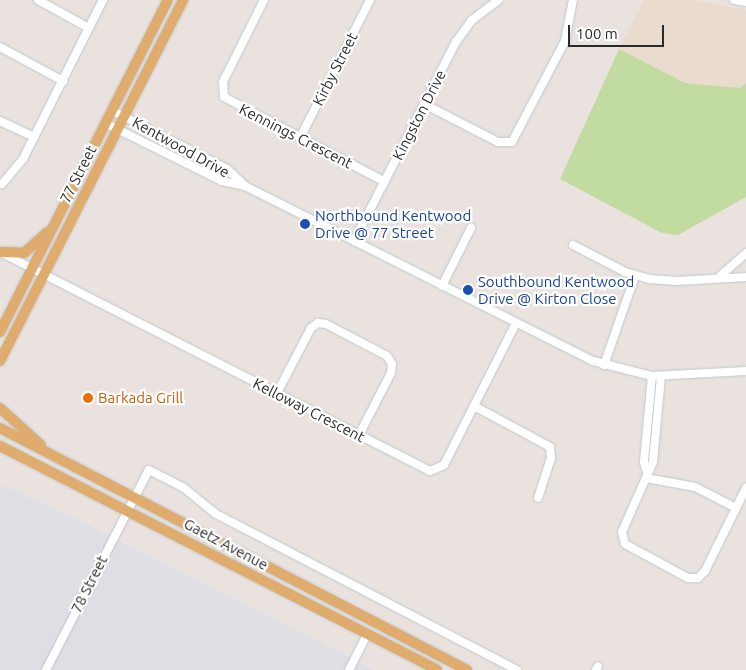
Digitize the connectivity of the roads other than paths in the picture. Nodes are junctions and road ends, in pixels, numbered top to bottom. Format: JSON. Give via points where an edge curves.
{"nodes":[{"id":1,"x":38,"y":0,"type":"edge"},
{"id":2,"x":103,"y":0,"type":"edge"},
{"id":3,"x":168,"y":0,"type":"edge"},
{"id":4,"x":183,"y":0,"type":"edge"},
{"id":5,"x":264,"y":0,"type":"edge"},
{"id":6,"x":370,"y":0,"type":"edge"},
{"id":7,"x":499,"y":0,"type":"edge"},
{"id":8,"x":573,"y":0,"type":"edge"},
{"id":9,"x":734,"y":0,"type":"edge"},
{"id":10,"x":746,"y":2,"type":"edge"},
{"id":11,"x":90,"y":28,"type":"junction"},
{"id":12,"x":0,"y":47,"type":"edge"},
{"id":13,"x":63,"y":81,"type":"junction"},
{"id":14,"x":424,"y":104,"type":"junction"},
{"id":15,"x":119,"y":114,"type":"junction"},
{"id":16,"x":0,"y":120,"type":"edge"},
{"id":17,"x":107,"y":124,"type":"junction"},
{"id":18,"x":118,"y":129,"type":"junction"},
{"id":19,"x":34,"y":137,"type":"junction"},
{"id":20,"x":300,"y":138,"type":"junction"},
{"id":21,"x":384,"y":182,"type":"junction"},
{"id":22,"x":2,"y":184,"type":"dead end"},
{"id":23,"x":246,"y":186,"type":"junction"},
{"id":24,"x":56,"y":222,"type":"junction"},
{"id":25,"x":471,"y":228,"type":"dead end"},
{"id":26,"x":354,"y":242,"type":"junction"},
{"id":27,"x":573,"y":245,"type":"dead end"},
{"id":28,"x":0,"y":252,"type":"edge"},
{"id":29,"x":746,"y":253,"type":"edge"},
{"id":30,"x":32,"y":269,"type":"junction"},
{"id":31,"x":44,"y":275,"type":"junction"},
{"id":32,"x":635,"y":276,"type":"junction"},
{"id":33,"x":720,"y":276,"type":"junction"},
{"id":34,"x":746,"y":277,"type":"edge"},
{"id":35,"x":442,"y":286,"type":"junction"},
{"id":36,"x":516,"y":323,"type":"junction"},
{"id":37,"x":0,"y":332,"type":"edge"},
{"id":38,"x":2,"y":358,"type":"edge"},
{"id":39,"x":604,"y":365,"type":"junction"},
{"id":40,"x":0,"y":368,"type":"edge"},
{"id":41,"x":746,"y":371,"type":"edge"},
{"id":42,"x":652,"y":376,"type":"junction"},
{"id":43,"x":661,"y":376,"type":"junction"},
{"id":44,"x":277,"y":393,"type":"junction"},
{"id":45,"x":474,"y":406,"type":"junction"},
{"id":46,"x":0,"y":408,"type":"edge"},
{"id":47,"x":0,"y":428,"type":"edge"},
{"id":48,"x":0,"y":435,"type":"edge"},
{"id":49,"x":360,"y":435,"type":"junction"},
{"id":50,"x":0,"y":446,"type":"edge"},
{"id":51,"x":57,"y":459,"type":"junction"},
{"id":52,"x":647,"y":475,"type":"junction"},
{"id":53,"x":746,"y":488,"type":"edge"},
{"id":54,"x":133,"y":498,"type":"junction"},
{"id":55,"x":538,"y":498,"type":"dead end"},
{"id":56,"x":736,"y":508,"type":"junction"},
{"id":57,"x":127,"y":510,"type":"junction"},
{"id":58,"x":367,"y":635,"type":"junction"},
{"id":59,"x":46,"y":670,"type":"edge"},
{"id":60,"x":349,"y":670,"type":"edge"},
{"id":61,"x":437,"y":670,"type":"edge"},
{"id":62,"x":467,"y":670,"type":"edge"},
{"id":63,"x":517,"y":670,"type":"edge"}],
"edges":[{"from":1,"to":11,"type":"street"},
{"from":2,"to":11,"type":"street"},
{"from":3,"to":15,"type":"main road","via":[[134,68],[134,78]]},
{"from":4,"to":15,"type":"main road","name":"77 Street"},
{"from":5,"to":20,"type":"street","name":"Kennings Crescent","via":[[221,92],[235,105]]},
{"from":6,"to":20,"type":"street","name":"Kirby Street"},
{"from":7,"to":14,"type":"street","name":"Kingston Drive","via":[[464,30]]},
{"from":8,"to":14,"type":"street","via":[[565,41],[512,142],[498,142]]},
{"from":9,"to":10,"type":"street"},
{"from":11,"to":13,"type":"street"},
{"from":12,"to":13,"type":"street"},
{"from":13,"to":19,"type":"street"},
{"from":14,"to":21,"type":"street","name":"Kingston Drive"},
{"from":15,"to":17,"type":"main road","name":"77 Street"},
{"from":15,"to":18,"type":"main road"},
{"from":15,"to":23,"type":"street","name":"Kentwood Drive","via":[[227,169]]},
{"from":16,"to":19,"type":"street"},
{"from":17,"to":18,"type":"street","name":"Kentwood Drive"},
{"from":17,"to":24,"type":"main road","name":"77 Street"},
{"from":18,"to":23,"type":"street","name":"Kentwood Drive","via":[[222,181]]},
{"from":18,"to":31,"type":"main road","name":"77 Street"},
{"from":19,"to":22,"type":"street","via":[[23,159]]},
{"from":20,"to":21,"type":"street","name":"Kennings Crescent"},
{"from":21,"to":26,"type":"street","name":"Kingston Drive"},
{"from":23,"to":26,"type":"street","name":"Kentwood Drive"},
{"from":24,"to":28,"type":"main road","via":[[28,251],[16,254]]},
{"from":24,"to":30,"type":"main road","name":"77 Street"},
{"from":25,"to":35,"type":"street"},
{"from":26,"to":35,"type":"street","name":"Kentwood Drive"},
{"from":27,"to":32,"type":"street"},
{"from":28,"to":30,"type":"street","name":"Kelloway Crescent"},
{"from":29,"to":33,"type":"street"},
{"from":30,"to":31,"type":"street","name":"Kelloway Crescent"},
{"from":30,"to":37,"type":"main road","name":"77 Street"},
{"from":31,"to":38,"type":"main road","name":"77 Street"},
{"from":31,"to":44,"type":"street","name":"Kelloway Crescent"},
{"from":32,"to":33,"type":"street","via":[[676,281]]},
{"from":32,"to":39,"type":"street"},
{"from":33,"to":34,"type":"street"},
{"from":35,"to":36,"type":"street","name":"Kentwood Drive"},
{"from":36,"to":39,"type":"street","name":"Kentwood Drive"},
{"from":36,"to":45,"type":"street","name":"Kelloway Crescent"},
{"from":38,"to":40,"type":"main road","name":"77 Street"},
{"from":39,"to":42,"type":"street","name":"Kentwood Drive"},
{"from":41,"to":43,"type":"street","name":"Kentwood Drive"},
{"from":42,"to":43,"type":"street","name":"Kentwood Drive"},
{"from":42,"to":52,"type":"street","via":[[644,462]]},
{"from":43,"to":52,"type":"street","via":[[653,462]]},
{"from":44,"to":49,"type":"street","name":"Kelloway Crescent"},
{"from":44,"to":49,"type":"street","via":[[311,328],[326,324],[387,356],[392,364],[391,373]]},
{"from":45,"to":49,"type":"street","name":"Kelloway Crescent","via":[[444,464],[437,470],[424,469]]},
{"from":45,"to":55,"type":"street","via":[[550,447],[551,458]]},
{"from":46,"to":51,"type":"main road"},
{"from":47,"to":51,"type":"main road","name":"Gaetz Avenue"},
{"from":48,"to":51,"type":"main road"},
{"from":50,"to":57,"type":"main road","name":"Gaetz Avenue"},
{"from":51,"to":54,"type":"main road","name":"Gaetz Avenue"},
{"from":52,"to":56,"type":"street","via":[[695,487]]},
{"from":52,"to":56,"type":"street","via":[[622,532],[622,540],[628,547],[688,578],[702,575]]},
{"from":53,"to":56,"type":"street"},
{"from":54,"to":57,"type":"street","name":"78 Street"},
{"from":54,"to":62,"type":"main road","name":"Gaetz Avenue"},
{"from":54,"to":63,"type":"street","name":"Gaetz Avenue","via":[[147,471],[153,471],[184,488],[216,514]]},
{"from":57,"to":58,"type":"main road","name":"Gaetz Avenue"},
{"from":57,"to":59,"type":"street","name":"78 Street"},
{"from":58,"to":60,"type":"street"},
{"from":58,"to":61,"type":"main road","name":"Gaetz Avenue"}]}
